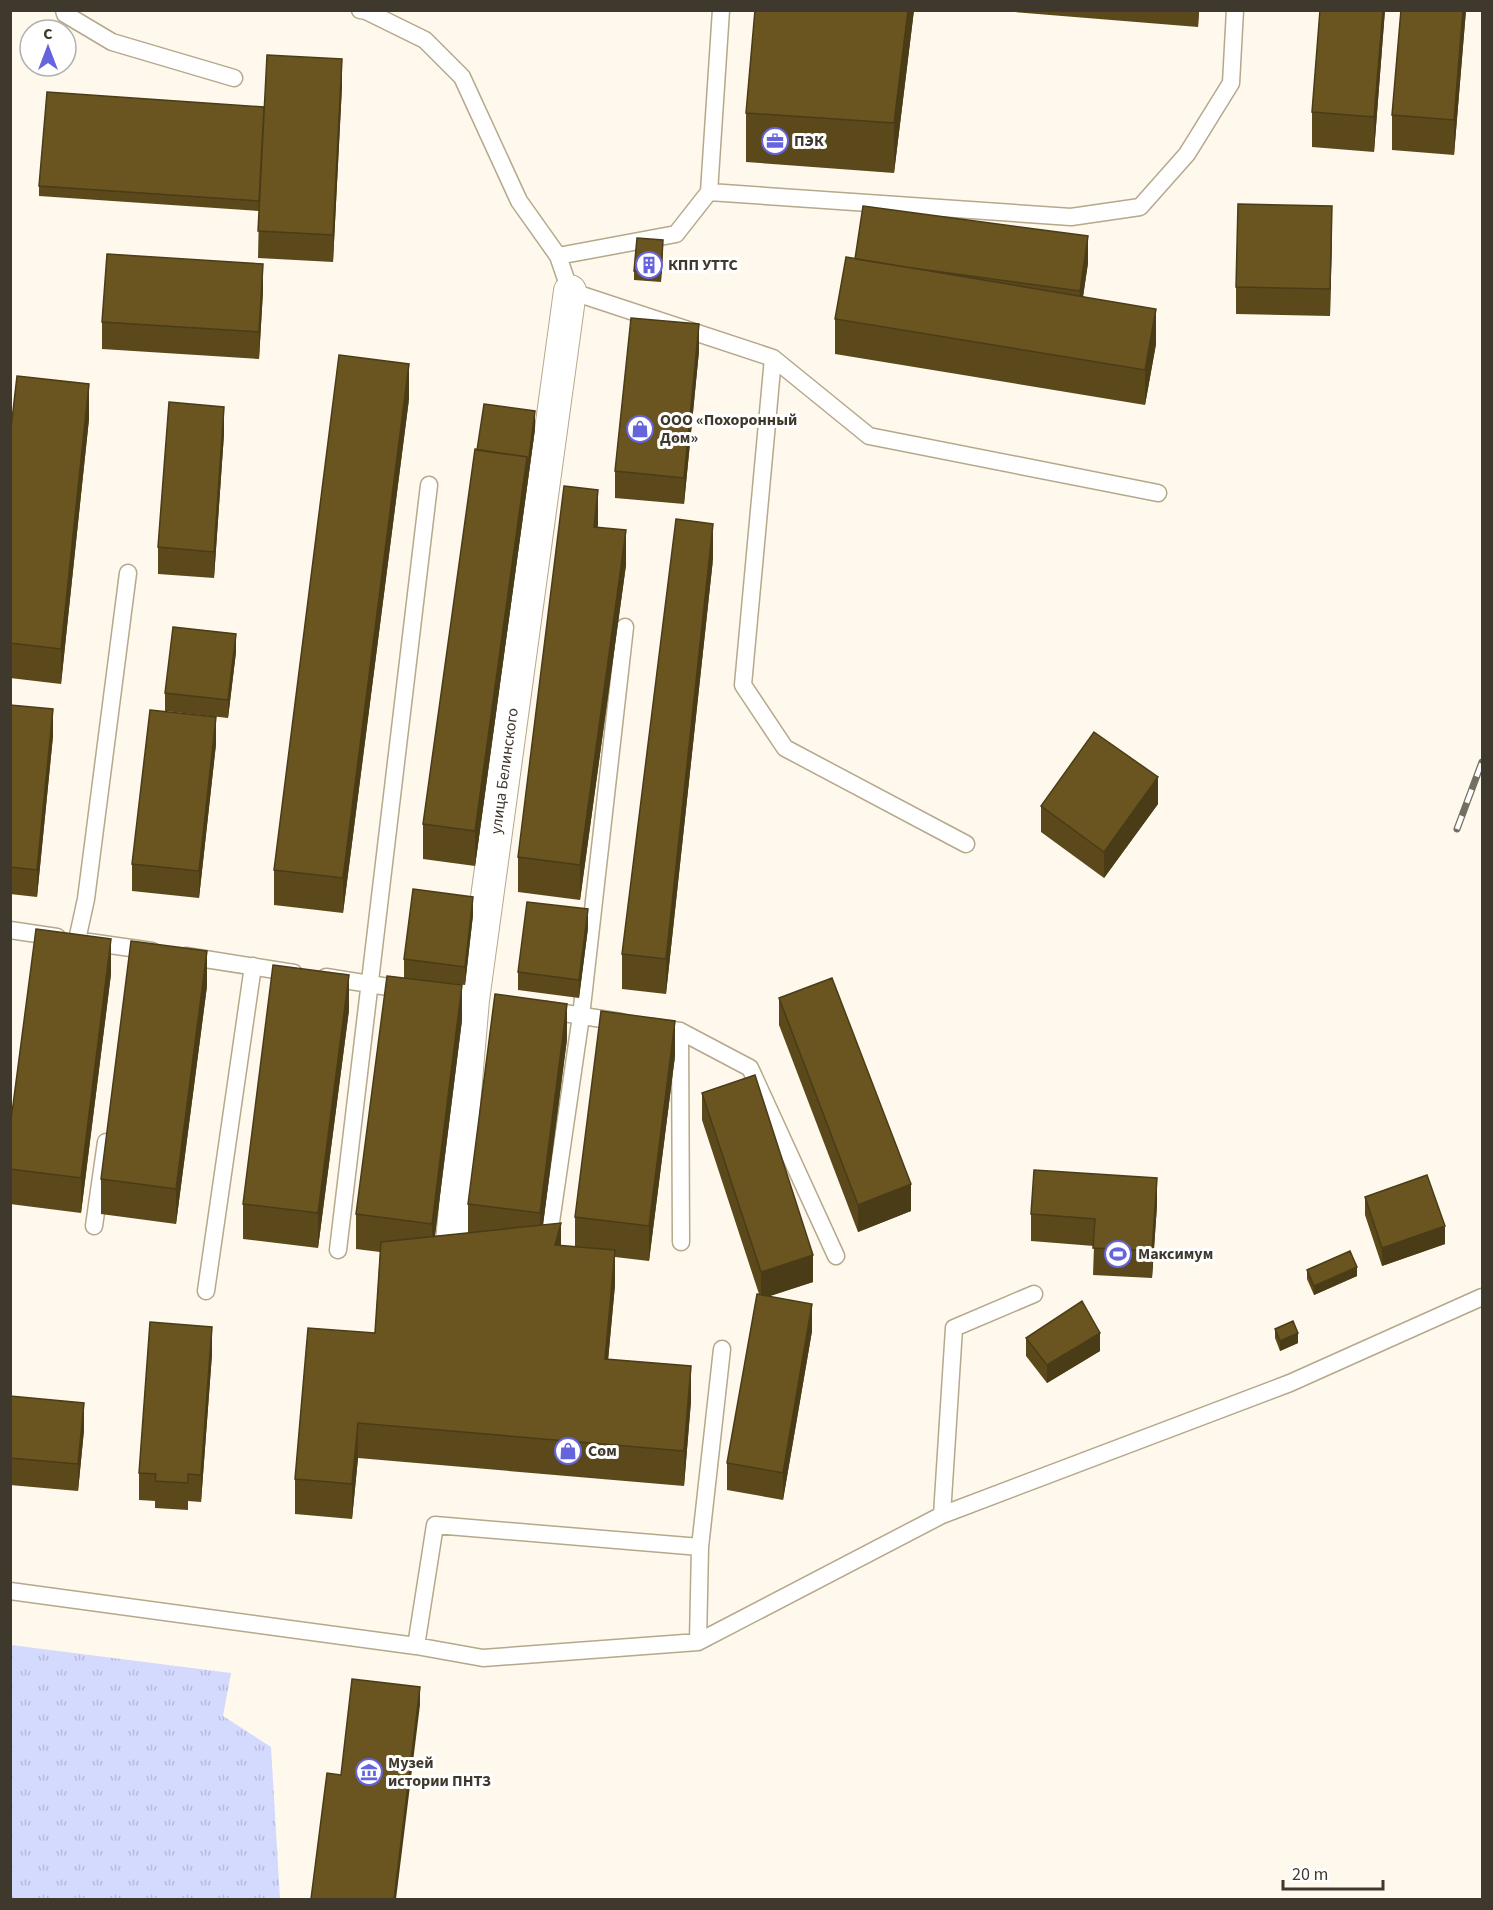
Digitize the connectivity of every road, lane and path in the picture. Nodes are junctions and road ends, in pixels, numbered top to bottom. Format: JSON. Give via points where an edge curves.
{"nodes":[{"id":1,"x":64,"y":10,"type":"edge"},
{"id":2,"x":360,"y":10,"type":"edge"},
{"id":3,"x":721,"y":10,"type":"edge"},
{"id":4,"x":1235,"y":10,"type":"edge"},
{"id":5,"x":234,"y":78,"type":"dead end"},
{"id":6,"x":709,"y":192,"type":"junction"},
{"id":7,"x":558,"y":256,"type":"junction"},
{"id":8,"x":570,"y":291,"type":"junction"},
{"id":9,"x":773,"y":358,"type":"junction"},
{"id":10,"x":429,"y":485,"type":"dead end"},
{"id":11,"x":1158,"y":493,"type":"dead end"},
{"id":12,"x":128,"y":573,"type":"dead end"},
{"id":13,"x":625,"y":627,"type":"dead end"},
{"id":14,"x":966,"y":844,"type":"dead end"},
{"id":15,"x":10,"y":930,"type":"edge"},
{"id":16,"x":77,"y":940,"type":"junction"},
{"id":17,"x":253,"y":966,"type":"junction"},
{"id":18,"x":369,"y":984,"type":"junction"},
{"id":19,"x":427,"y":993,"type":"edge"},
{"id":20,"x":527,"y":1008,"type":"edge"},
{"id":21,"x":581,"y":1016,"type":"junction"},
{"id":22,"x":680,"y":1031,"type":"junction"},
{"id":23,"x":109,"y":1122,"type":"edge"},
{"id":24,"x":551,"y":1222,"type":"edge"},
{"id":25,"x":94,"y":1226,"type":"dead end"},
{"id":26,"x":681,"y":1242,"type":"dead end"},
{"id":27,"x":338,"y":1250,"type":"dead end"},
{"id":28,"x":451,"y":1254,"type":"edge"},
{"id":29,"x":836,"y":1256,"type":"dead end"},
{"id":30,"x":206,"y":1291,"type":"dead end"},
{"id":31,"x":1034,"y":1294,"type":"dead end"},
{"id":32,"x":1482,"y":1297,"type":"edge"},
{"id":33,"x":722,"y":1349,"type":"dead end"},
{"id":34,"x":942,"y":1515,"type":"junction"},
{"id":35,"x":700,"y":1547,"type":"junction"},
{"id":36,"x":10,"y":1591,"type":"edge"},
{"id":37,"x":698,"y":1641,"type":"junction"},
{"id":38,"x":416,"y":1646,"type":"junction"}],
"edges":[{"from":1,"to":5,"type":"lane","via":[[112,42]]},
{"from":2,"to":7,"type":"lane","via":[[425,40],[462,77],[519,201]]},
{"from":3,"to":6,"type":"lane"},
{"from":4,"to":6,"type":"lane","via":[[1231,83],[1187,154],[1140,207],[1071,217]]},
{"from":6,"to":7,"type":"lane","via":[[676,234]]},
{"from":7,"to":8,"type":"lane"},
{"from":8,"to":9,"type":"lane"},
{"from":8,"to":28,"type":"street","name":"улица Белинского","via":[[473,1000]]},
{"from":9,"to":11,"type":"lane","via":[[869,435]]},
{"from":9,"to":14,"type":"lane","via":[[742,685],[785,748]]},
{"from":10,"to":18,"type":"lane"},
{"from":12,"to":16,"type":"lane","via":[[86,899]]},
{"from":13,"to":21,"type":"lane"},
{"from":15,"to":16,"type":"lane"},
{"from":16,"to":17,"type":"lane","via":[[133,954]]},
{"from":17,"to":18,"type":"lane"},
{"from":17,"to":30,"type":"lane"},
{"from":18,"to":19,"type":"lane"},
{"from":18,"to":27,"type":"lane"},
{"from":20,"to":21,"type":"lane"},
{"from":21,"to":22,"type":"lane"},
{"from":21,"to":24,"type":"lane"},
{"from":22,"to":26,"type":"lane"},
{"from":22,"to":29,"type":"lane","via":[[750,1068]]},
{"from":23,"to":25,"type":"lane"},
{"from":31,"to":34,"type":"lane","via":[[954,1328]]},
{"from":32,"to":34,"type":"lane","via":[[1290,1383]]},
{"from":33,"to":35,"type":"lane"},
{"from":34,"to":37,"type":"lane"},
{"from":35,"to":37,"type":"lane"},
{"from":35,"to":38,"type":"lane","via":[[435,1525]]},
{"from":36,"to":38,"type":"lane"},
{"from":37,"to":38,"type":"lane","via":[[483,1658]]}]}
